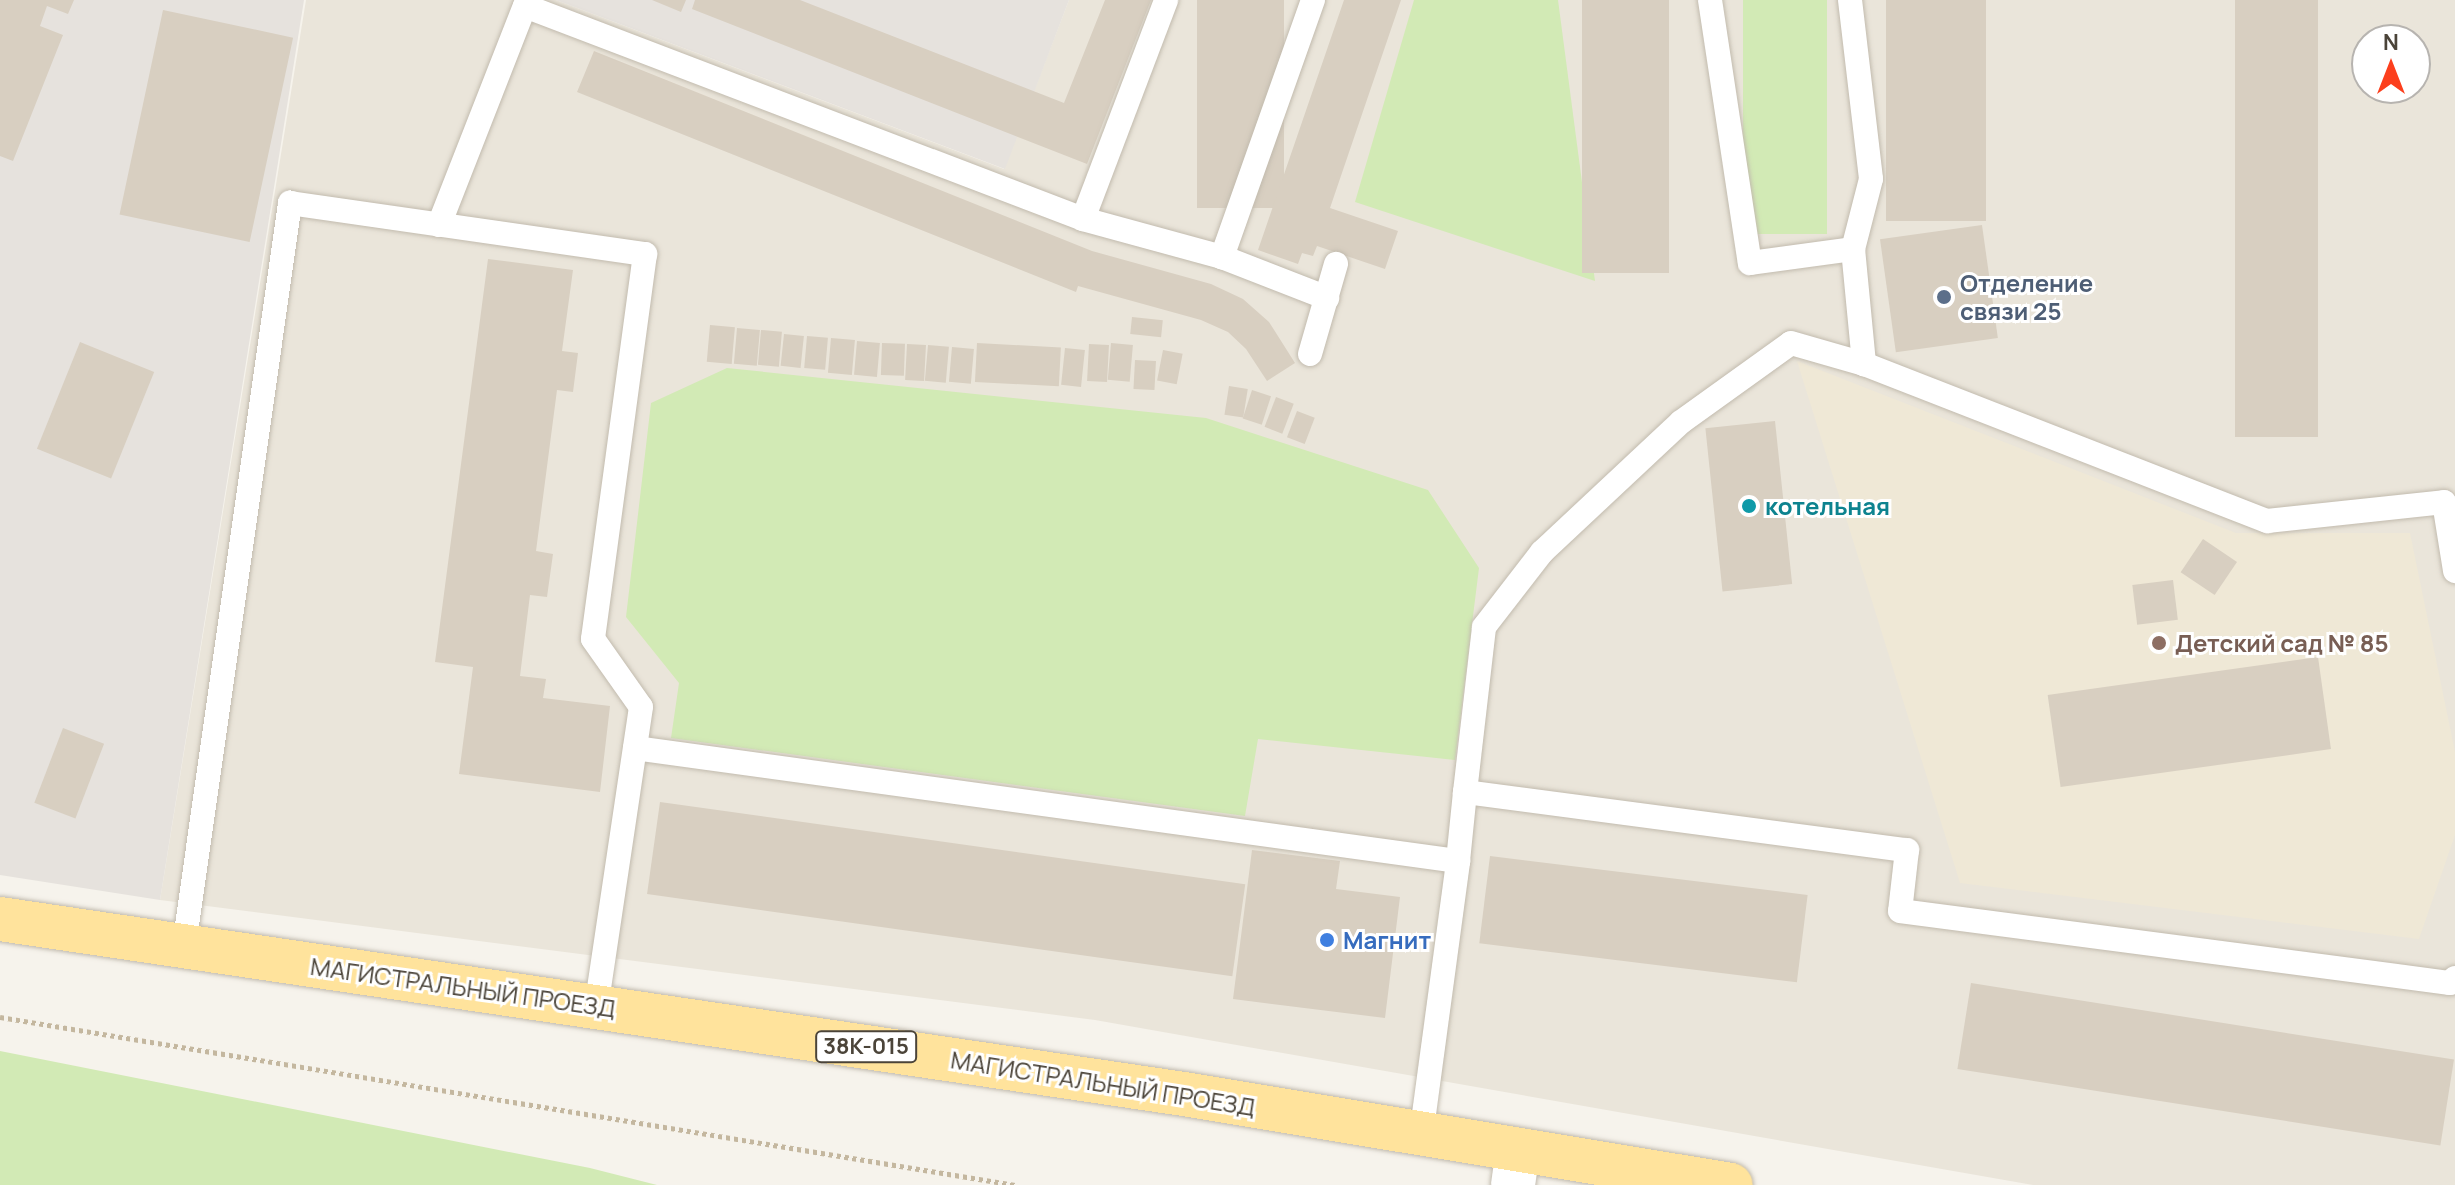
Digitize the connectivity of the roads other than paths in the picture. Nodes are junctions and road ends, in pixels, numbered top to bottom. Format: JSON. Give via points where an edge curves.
{"nodes":[{"id":1,"x":1166,"y":0,"type":"edge"},
{"id":2,"x":1313,"y":0,"type":"edge"},
{"id":3,"x":1710,"y":0,"type":"edge"},
{"id":4,"x":1850,"y":0,"type":"edge"},
{"id":5,"x":1083,"y":219,"type":"junction"},
{"id":6,"x":439,"y":225,"type":"junction"},
{"id":7,"x":1853,"y":249,"type":"junction"},
{"id":8,"x":1222,"y":257,"type":"junction"},
{"id":9,"x":1336,"y":264,"type":"dead end"},
{"id":10,"x":1327,"y":298,"type":"junction"},
{"id":11,"x":1310,"y":354,"type":"dead end"},
{"id":12,"x":1864,"y":364,"type":"junction"},
{"id":13,"x":2455,"y":571,"type":"edge"},
{"id":14,"x":635,"y":748,"type":"junction"},
{"id":15,"x":1465,"y":792,"type":"junction"},
{"id":16,"x":1458,"y":861,"type":"junction"},
{"id":17,"x":0,"y":919,"type":"edge"},
{"id":18,"x":184,"y":946,"type":"junction"},
{"id":19,"x":2455,"y":978,"type":"edge"},
{"id":20,"x":596,"y":1007,"type":"junction"},
{"id":21,"x":1421,"y":1136,"type":"junction"},
{"id":22,"x":1516,"y":1168,"type":"edge"},
{"id":23,"x":1731,"y":1185,"type":"edge"}],
"edges":[{"from":1,"to":5,"type":"lane"},
{"from":2,"to":8,"type":"lane"},
{"from":3,"to":7,"type":"lane","via":[[1750,263]]},
{"from":4,"to":7,"type":"lane","via":[[1871,179]]},
{"from":5,"to":6,"type":"lane","via":[[525,6]]},
{"from":5,"to":8,"type":"lane"},
{"from":6,"to":14,"type":"lane","via":[[645,254],[593,639],[641,707]]},
{"from":6,"to":18,"type":"lane","via":[[290,203]]},
{"from":7,"to":12,"type":"lane"},
{"from":8,"to":10,"type":"lane"},
{"from":9,"to":10,"type":"lane"},
{"from":10,"to":11,"type":"lane"},
{"from":12,"to":13,"type":"lane","via":[[2267,521],[2444,502]]},
{"from":12,"to":15,"type":"lane","via":[[1791,343],[1681,422],[1542,552],[1484,627]]},
{"from":14,"to":16,"type":"lane"},
{"from":14,"to":20,"type":"lane"},
{"from":15,"to":16,"type":"lane"},
{"from":15,"to":19,"type":"lane","via":[[1907,850],[1900,911],[2450,983]]},
{"from":16,"to":21,"type":"lane"},
{"from":17,"to":18,"type":"main road","name":"МАГИСТРАЛЬНЫЙ ПРОЕЗД","number":"38К-015"},
{"from":18,"to":20,"type":"main road","name":"МАГИСТРАЛЬНЫЙ ПРОЕЗД","number":"38К-015"},
{"from":20,"to":21,"type":"main road","name":"МАГИСТРАЛЬНЫЙ ПРОЕЗД","number":"38К-015","via":[[1190,1095]]},
{"from":21,"to":22,"type":"main road","name":"МАГИСТРАЛЬНЫЙ ПРОЕЗД","number":"38К-015"},
{"from":22,"to":23,"type":"main road","name":"МАГИСТРАЛЬНЫЙ ПРОЕЗД","number":"38К-015"}]}
